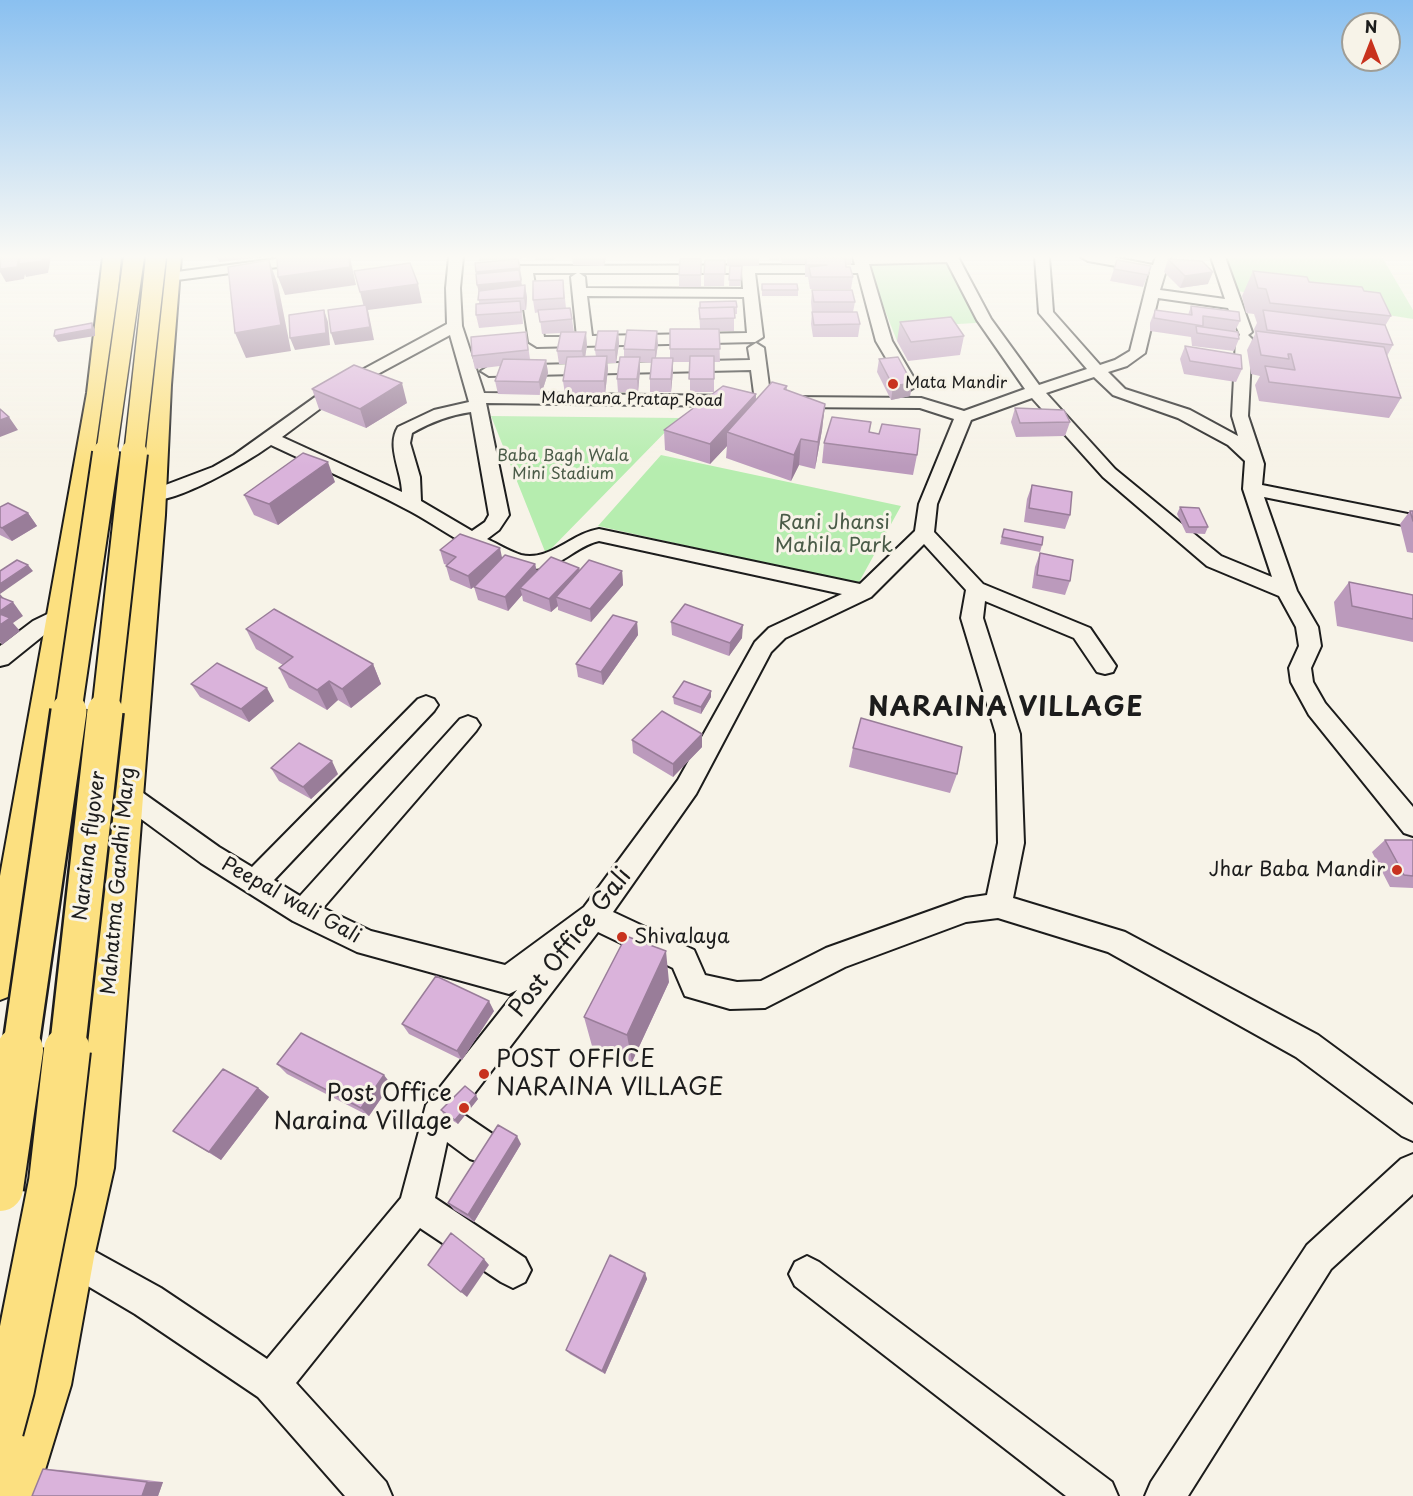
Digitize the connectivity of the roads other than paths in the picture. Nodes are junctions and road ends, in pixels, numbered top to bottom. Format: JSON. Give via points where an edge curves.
{"nodes":[{"id":1,"x":455,"y":326,"type":"edge"},
{"id":2,"x":105,"y":327,"type":"edge"},
{"id":3,"x":124,"y":327,"type":"edge"},
{"id":4,"x":164,"y":327,"type":"edge"},
{"id":5,"x":166,"y":327,"type":"edge"},
{"id":6,"x":453,"y":327,"type":"edge"},
{"id":7,"x":535,"y":327,"type":"edge"},
{"id":8,"x":584,"y":327,"type":"edge"},
{"id":9,"x":754,"y":327,"type":"edge"},
{"id":10,"x":881,"y":327,"type":"edge"},
{"id":11,"x":989,"y":327,"type":"edge"},
{"id":12,"x":1058,"y":327,"type":"edge"},
{"id":13,"x":1144,"y":327,"type":"edge"},
{"id":14,"x":1241,"y":327,"type":"edge"},
{"id":15,"x":755,"y":337,"type":"junction"},
{"id":16,"x":585,"y":340,"type":"junction"},
{"id":17,"x":537,"y":342,"type":"junction"},
{"id":18,"x":516,"y":343,"type":"edge"},
{"id":19,"x":758,"y":364,"type":"junction"},
{"id":20,"x":162,"y":365,"type":"junction"},
{"id":21,"x":544,"y":368,"type":"junction"},
{"id":22,"x":489,"y":371,"type":"dead end"},
{"id":23,"x":1097,"y":371,"type":"junction"},
{"id":24,"x":100,"y":377,"type":"junction"},
{"id":25,"x":1035,"y":391,"type":"junction"},
{"id":26,"x":763,"y":401,"type":"junction"},
{"id":27,"x":478,"y":402,"type":"junction"},
{"id":28,"x":921,"y":403,"type":"junction"},
{"id":29,"x":964,"y":417,"type":"junction"},
{"id":30,"x":268,"y":437,"type":"junction"},
{"id":31,"x":1253,"y":459,"type":"junction"},
{"id":32,"x":1252,"y":489,"type":"junction"},
{"id":33,"x":154,"y":496,"type":"junction"},
{"id":34,"x":412,"y":504,"type":"junction"},
{"id":35,"x":1413,"y":520,"type":"edge"},
{"id":36,"x":924,"y":532,"type":"junction"},
{"id":37,"x":473,"y":540,"type":"junction"},
{"id":38,"x":976,"y":589,"type":"junction"},
{"id":39,"x":1287,"y":591,"type":"junction"},
{"id":40,"x":144,"y":592,"type":"junction"},
{"id":41,"x":864,"y":592,"type":"junction"},
{"id":42,"x":62,"y":611,"type":"junction"},
{"id":43,"x":0,"y":658,"type":"edge"},
{"id":44,"x":1105,"y":666,"type":"dead end"},
{"id":45,"x":426,"y":705,"type":"dead end"},
{"id":46,"x":468,"y":725,"type":"dead end"},
{"id":47,"x":127,"y":795,"type":"junction"},
{"id":48,"x":1413,"y":825,"type":"edge"},
{"id":49,"x":254,"y":882,"type":"junction"},
{"id":50,"x":998,"y":906,"type":"junction"},
{"id":51,"x":303,"y":912,"type":"junction"},
{"id":52,"x":592,"y":916,"type":"junction"},
{"id":53,"x":0,"y":982,"type":"edge"},
{"id":54,"x":437,"y":1116,"type":"junction"},
{"id":55,"x":1413,"y":1125,"type":"edge"},
{"id":56,"x":482,"y":1147,"type":"edge"},
{"id":57,"x":1413,"y":1171,"type":"edge"},
{"id":58,"x":0,"y":1188,"type":"edge"},
{"id":59,"x":416,"y":1206,"type":"junction"},
{"id":60,"x":71,"y":1257,"type":"junction"},
{"id":61,"x":513,"y":1270,"type":"dead end"},
{"id":62,"x":807,"y":1274,"type":"dead end"},
{"id":63,"x":271,"y":1384,"type":"junction"},
{"id":64,"x":0,"y":1430,"type":"edge"},
{"id":65,"x":11,"y":1496,"type":"edge"},
{"id":66,"x":372,"y":1496,"type":"edge"},
{"id":67,"x":1098,"y":1496,"type":"edge"},
{"id":68,"x":1165,"y":1496,"type":"edge"}],
"edges":[{"from":1,"to":27,"type":"street","via":[[467,346]]},
{"from":2,"to":24,"type":"main road"},
{"from":3,"to":58,"type":"main road","name":"Naraina flyover","bridge":true},
{"from":4,"to":64,"type":"main road","name":"Naraina flyover","bridge":true,"via":[[52,1182]]},
{"from":5,"to":20,"type":"main road","name":"Mahatma Gandhi Marg"},
{"from":6,"to":30,"type":"street","via":[[331,393]]},
{"from":7,"to":17,"type":"street"},
{"from":8,"to":16,"type":"street"},
{"from":9,"to":15,"type":"street"},
{"from":10,"to":28,"type":"street"},
{"from":11,"to":25,"type":"street"},
{"from":12,"to":23,"type":"street"},
{"from":13,"to":23,"type":"street","via":[[1137,353]]},
{"from":14,"to":31,"type":"street","via":[[1244,335],[1240,416]]},
{"from":15,"to":16,"type":"street"},
{"from":15,"to":19,"type":"street"},
{"from":16,"to":17,"type":"street"},
{"from":17,"to":18,"type":"street"},
{"from":17,"to":21,"type":"street"},
{"from":19,"to":21,"type":"street"},
{"from":19,"to":26,"type":"street"},
{"from":20,"to":24,"type":"main road"},
{"from":20,"to":33,"type":"main road","name":"Mahatma Gandhi Marg"},
{"from":21,"to":22,"type":"street"},
{"from":23,"to":25,"type":"street"},
{"from":23,"to":31,"type":"street","via":[[1119,392],[1184,414],[1234,441]]},
{"from":24,"to":42,"type":"main road"},
{"from":25,"to":29,"type":"street"},
{"from":25,"to":39,"type":"street","via":[[1109,473],[1214,561]]},
{"from":26,"to":27,"type":"street","name":"Maharana Pratap Road"},
{"from":26,"to":28,"type":"street","name":"Maharana Pratap Road"},
{"from":27,"to":34,"type":"street","name":"Maharana Pratap Road","via":[[436,413],[404,431],[401,443],[411,477]]},
{"from":27,"to":37,"type":"street","via":[[500,515]]},
{"from":28,"to":29,"type":"street","name":"Maharana Pratap Road"},
{"from":29,"to":36,"type":"street","via":[[937,478]]},
{"from":30,"to":33,"type":"street","via":[[219,471]]},
{"from":30,"to":34,"type":"street"},
{"from":31,"to":32,"type":"street"},
{"from":32,"to":35,"type":"street"},
{"from":32,"to":39,"type":"street"},
{"from":33,"to":40,"type":"main road","name":"Mahatma Gandhi Marg"},
{"from":34,"to":37,"type":"street"},
{"from":36,"to":38,"type":"street"},
{"from":36,"to":41,"type":"street","name":"Post Office Gali"},
{"from":37,"to":41,"type":"street","via":[[519,561],[538,563],[551,561],[585,537],[599,535]]},
{"from":38,"to":44,"type":"street","via":[[1082,633]]},
{"from":38,"to":50,"type":"street","via":[[972,618],[1008,734],[1011,843]]},
{"from":39,"to":48,"type":"street","via":[[1307,627],[1310,645],[1300,668],[1309,696]]},
{"from":40,"to":42,"type":"main road"},
{"from":40,"to":47,"type":"main road","name":"Mahatma Gandhi Marg"},
{"from":41,"to":52,"type":"street","name":"Post Office Gali","via":[[777,633],[763,647],[687,787]]},
{"from":42,"to":43,"type":"street"},
{"from":42,"to":53,"type":"main road"},
{"from":45,"to":49,"type":"street"},
{"from":46,"to":51,"type":"street"},
{"from":47,"to":49,"type":"street","name":"Peepal wali Gali"},
{"from":47,"to":60,"type":"main road","name":"Mahatma Gandhi Marg","via":[[92,1168]]},
{"from":49,"to":51,"type":"street","name":"Peepal wali Gali"},
{"from":50,"to":52,"type":"street","via":[[966,910],[836,957],[765,994],[739,998],[695,986],[684,959]]},
{"from":50,"to":55,"type":"street","via":[[1115,941],[1307,1046]]},
{"from":51,"to":52,"type":"street","name":"Peepal wali Gali","via":[[367,943],[509,980]]},
{"from":52,"to":54,"type":"street","name":"Post Office Gali"},
{"from":54,"to":56,"type":"street"},
{"from":54,"to":59,"type":"street","name":"Post Office Gali"},
{"from":57,"to":68,"type":"street","via":[[1319,1257]]},
{"from":59,"to":61,"type":"street"},
{"from":59,"to":63,"type":"street","name":"Post Office Gali"},
{"from":60,"to":63,"type":"street","via":[[148,1301]]},
{"from":60,"to":65,"type":"main road","name":"Mahatma Gandhi Marg","via":[[46,1385]]},
{"from":62,"to":67,"type":"street"},
{"from":63,"to":66,"type":"street"}]}
